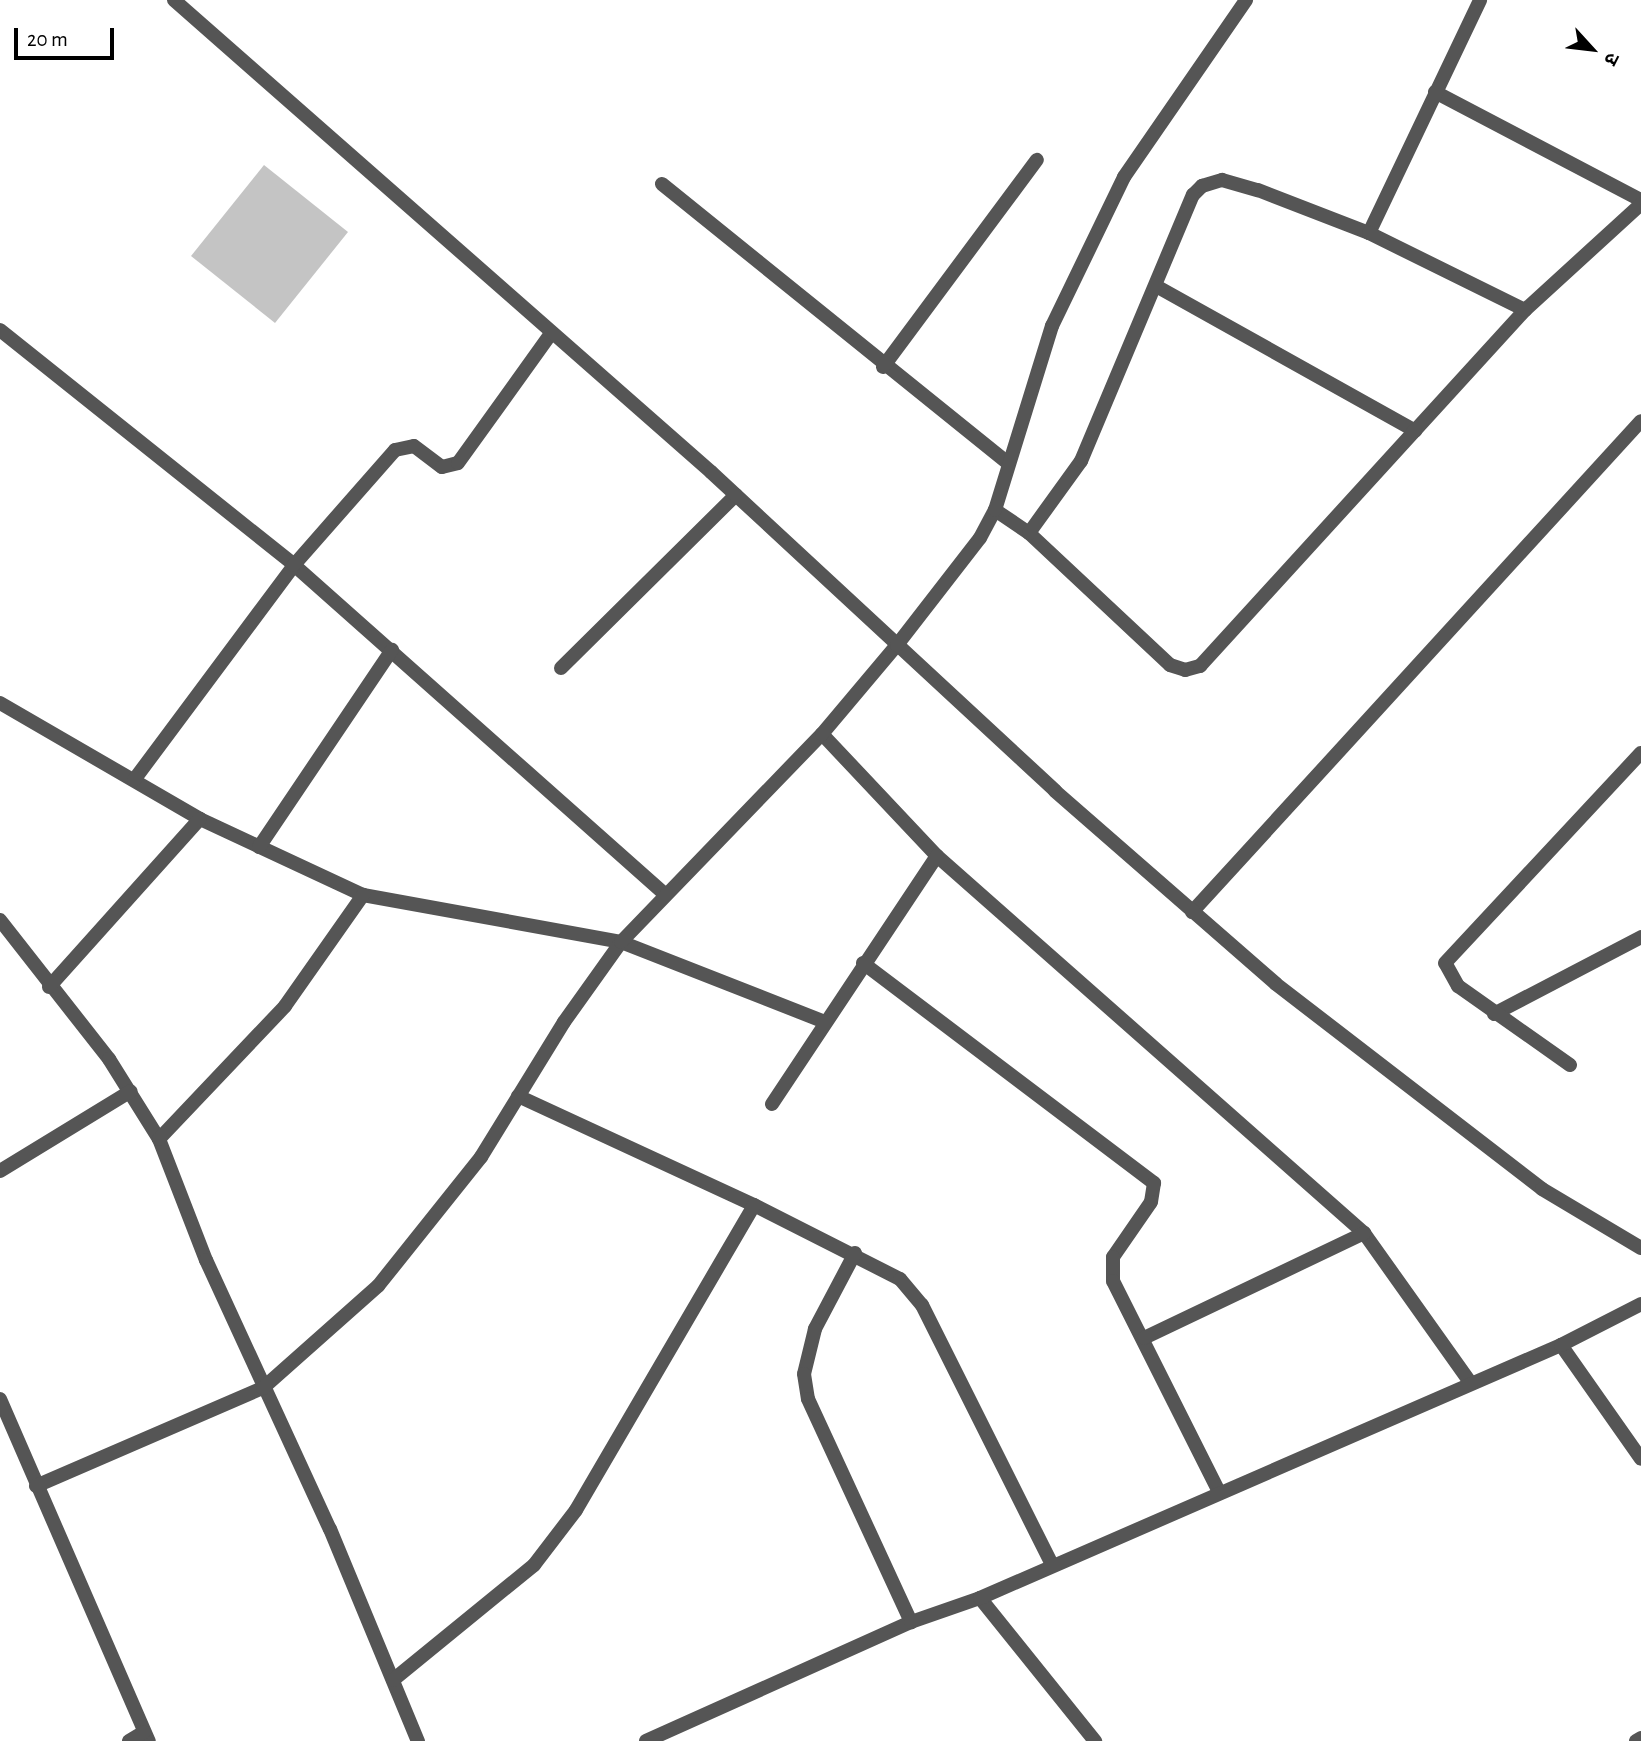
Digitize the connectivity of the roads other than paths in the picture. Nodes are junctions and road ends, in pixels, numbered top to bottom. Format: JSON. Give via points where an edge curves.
{"nodes":[{"id":1,"x":174,"y":0,"type":"edge"},
{"id":2,"x":1245,"y":0,"type":"edge"},
{"id":3,"x":1480,"y":0,"type":"edge"},
{"id":4,"x":1435,"y":92,"type":"junction"},
{"id":5,"x":1037,"y":160,"type":"dead end"},
{"id":6,"x":662,"y":184,"type":"dead end"},
{"id":7,"x":1641,"y":202,"type":"edge"},
{"id":8,"x":1369,"y":233,"type":"junction"},
{"id":9,"x":1156,"y":286,"type":"junction"},
{"id":10,"x":1525,"y":310,"type":"junction"},
{"id":11,"x":0,"y":330,"type":"edge"},
{"id":12,"x":550,"y":335,"type":"junction"},
{"id":13,"x":883,"y":367,"type":"junction"},
{"id":14,"x":1641,"y":421,"type":"edge"},
{"id":15,"x":1415,"y":431,"type":"junction"},
{"id":16,"x":1008,"y":463,"type":"junction"},
{"id":17,"x":736,"y":495,"type":"junction"},
{"id":18,"x":995,"y":510,"type":"junction"},
{"id":19,"x":1029,"y":533,"type":"junction"},
{"id":20,"x":295,"y":565,"type":"junction"},
{"id":21,"x":897,"y":645,"type":"junction"},
{"id":22,"x":392,"y":650,"type":"junction"},
{"id":23,"x":561,"y":668,"type":"dead end"},
{"id":24,"x":0,"y":703,"type":"edge"},
{"id":25,"x":822,"y":734,"type":"junction"},
{"id":26,"x":1641,"y":753,"type":"edge"},
{"id":27,"x":134,"y":780,"type":"junction"},
{"id":28,"x":200,"y":818,"type":"junction"},
{"id":29,"x":259,"y":847,"type":"junction"},
{"id":30,"x":937,"y":856,"type":"junction"},
{"id":31,"x":665,"y":894,"type":"junction"},
{"id":32,"x":363,"y":895,"type":"junction"},
{"id":33,"x":1192,"y":912,"type":"junction"},
{"id":34,"x":0,"y":920,"type":"edge"},
{"id":35,"x":1641,"y":937,"type":"edge"},
{"id":36,"x":621,"y":942,"type":"junction"},
{"id":37,"x":863,"y":963,"type":"junction"},
{"id":38,"x":49,"y":987,"type":"junction"},
{"id":39,"x":1494,"y":1014,"type":"junction"},
{"id":40,"x":823,"y":1021,"type":"junction"},
{"id":41,"x":1570,"y":1066,"type":"dead end"},
{"id":42,"x":131,"y":1091,"type":"junction"},
{"id":43,"x":518,"y":1096,"type":"junction"},
{"id":44,"x":772,"y":1104,"type":"dead end"},
{"id":45,"x":159,"y":1139,"type":"junction"},
{"id":46,"x":0,"y":1171,"type":"edge"},
{"id":47,"x":754,"y":1205,"type":"junction"},
{"id":48,"x":1364,"y":1233,"type":"junction"},
{"id":49,"x":1641,"y":1248,"type":"edge"},
{"id":50,"x":855,"y":1253,"type":"junction"},
{"id":51,"x":1641,"y":1304,"type":"edge"},
{"id":52,"x":1144,"y":1338,"type":"junction"},
{"id":53,"x":1561,"y":1345,"type":"junction"},
{"id":54,"x":1471,"y":1382,"type":"junction"},
{"id":55,"x":263,"y":1388,"type":"junction"},
{"id":56,"x":0,"y":1399,"type":"edge"},
{"id":57,"x":6,"y":1431,"type":"edge"},
{"id":58,"x":1641,"y":1459,"type":"edge"},
{"id":59,"x":36,"y":1486,"type":"junction"},
{"id":60,"x":1219,"y":1492,"type":"junction"},
{"id":61,"x":1052,"y":1565,"type":"junction"},
{"id":62,"x":980,"y":1598,"type":"junction"},
{"id":63,"x":911,"y":1622,"type":"junction"},
{"id":64,"x":393,"y":1680,"type":"junction"},
{"id":65,"x":147,"y":1736,"type":"edge"},
{"id":66,"x":1641,"y":1738,"type":"edge"},
{"id":67,"x":129,"y":1741,"type":"edge"},
{"id":68,"x":418,"y":1741,"type":"edge"},
{"id":69,"x":646,"y":1741,"type":"edge"},
{"id":70,"x":1095,"y":1741,"type":"edge"},
{"id":71,"x":1636,"y":1741,"type":"edge"}],
"edges":[{"from":1,"to":12,"type":"street"},
{"from":2,"to":16,"type":"street","via":[[1124,177],[1082,258],[1052,326]]},
{"from":3,"to":4,"type":"street"},
{"from":4,"to":7,"type":"street"},
{"from":4,"to":8,"type":"street"},
{"from":5,"to":13,"type":"street"},
{"from":6,"to":13,"type":"street"},
{"from":7,"to":10,"type":"street"},
{"from":8,"to":9,"type":"street","via":[[1222,180],[1202,186],[1193,195]]},
{"from":8,"to":10,"type":"street"},
{"from":9,"to":15,"type":"street"},
{"from":9,"to":19,"type":"street","via":[[1082,461]]},
{"from":10,"to":15,"type":"street"},
{"from":11,"to":20,"type":"street"},
{"from":12,"to":17,"type":"street"},
{"from":12,"to":20,"type":"street","via":[[458,463],[442,467],[414,446],[396,450]]},
{"from":13,"to":16,"type":"street"},
{"from":14,"to":33,"type":"street"},
{"from":15,"to":19,"type":"street","via":[[1210,659],[1185,670],[1170,665]]},
{"from":16,"to":18,"type":"street"},
{"from":17,"to":21,"type":"street"},
{"from":17,"to":23,"type":"street"},
{"from":18,"to":19,"type":"street"},
{"from":18,"to":21,"type":"street","via":[[980,538]]},
{"from":20,"to":22,"type":"street"},
{"from":20,"to":27,"type":"street"},
{"from":21,"to":25,"type":"street"},
{"from":21,"to":33,"type":"street"},
{"from":22,"to":29,"type":"street"},
{"from":22,"to":31,"type":"street"},
{"from":24,"to":27,"type":"street"},
{"from":25,"to":30,"type":"street"},
{"from":25,"to":31,"type":"street"},
{"from":26,"to":39,"type":"street","via":[[1445,963],[1458,986]]},
{"from":27,"to":28,"type":"street"},
{"from":28,"to":29,"type":"street"},
{"from":28,"to":38,"type":"street"},
{"from":29,"to":32,"type":"street"},
{"from":30,"to":37,"type":"street"},
{"from":30,"to":48,"type":"street"},
{"from":31,"to":36,"type":"street"},
{"from":32,"to":36,"type":"street"},
{"from":32,"to":45,"type":"street","via":[[285,1006]]},
{"from":33,"to":49,"type":"street","via":[[1276,984],[1542,1189]]},
{"from":34,"to":38,"type":"street"},
{"from":35,"to":39,"type":"street"},
{"from":36,"to":40,"type":"street"},
{"from":36,"to":43,"type":"street"},
{"from":37,"to":40,"type":"street"},
{"from":37,"to":52,"type":"street","via":[[1149,1176],[1154,1191],[1151,1202],[1113,1257],[1112,1273]]},
{"from":38,"to":42,"type":"street"},
{"from":39,"to":41,"type":"street"},
{"from":40,"to":44,"type":"street"},
{"from":42,"to":45,"type":"street"},
{"from":42,"to":46,"type":"street"},
{"from":43,"to":47,"type":"street"},
{"from":43,"to":55,"type":"street","via":[[481,1157],[378,1286]]},
{"from":45,"to":55,"type":"street"},
{"from":47,"to":50,"type":"street"},
{"from":47,"to":64,"type":"street","via":[[576,1510],[534,1565]]},
{"from":48,"to":52,"type":"street"},
{"from":48,"to":54,"type":"street"},
{"from":50,"to":61,"type":"street","via":[[900,1279],[922,1305]]},
{"from":50,"to":63,"type":"street","via":[[815,1329],[804,1374],[808,1399]]},
{"from":51,"to":53,"type":"street"},
{"from":52,"to":60,"type":"street"},
{"from":53,"to":54,"type":"street"},
{"from":53,"to":58,"type":"street"},
{"from":54,"to":60,"type":"street"},
{"from":55,"to":59,"type":"street"},
{"from":55,"to":64,"type":"street","via":[[330,1529]]},
{"from":56,"to":57,"type":"street"},
{"from":57,"to":59,"type":"street"},
{"from":59,"to":65,"type":"street"},
{"from":60,"to":61,"type":"street"},
{"from":61,"to":62,"type":"street"},
{"from":62,"to":63,"type":"street"},
{"from":62,"to":70,"type":"street"},
{"from":63,"to":69,"type":"street"},
{"from":64,"to":68,"type":"street"},
{"from":65,"to":67,"type":"street"},
{"from":66,"to":71,"type":"street"}]}
